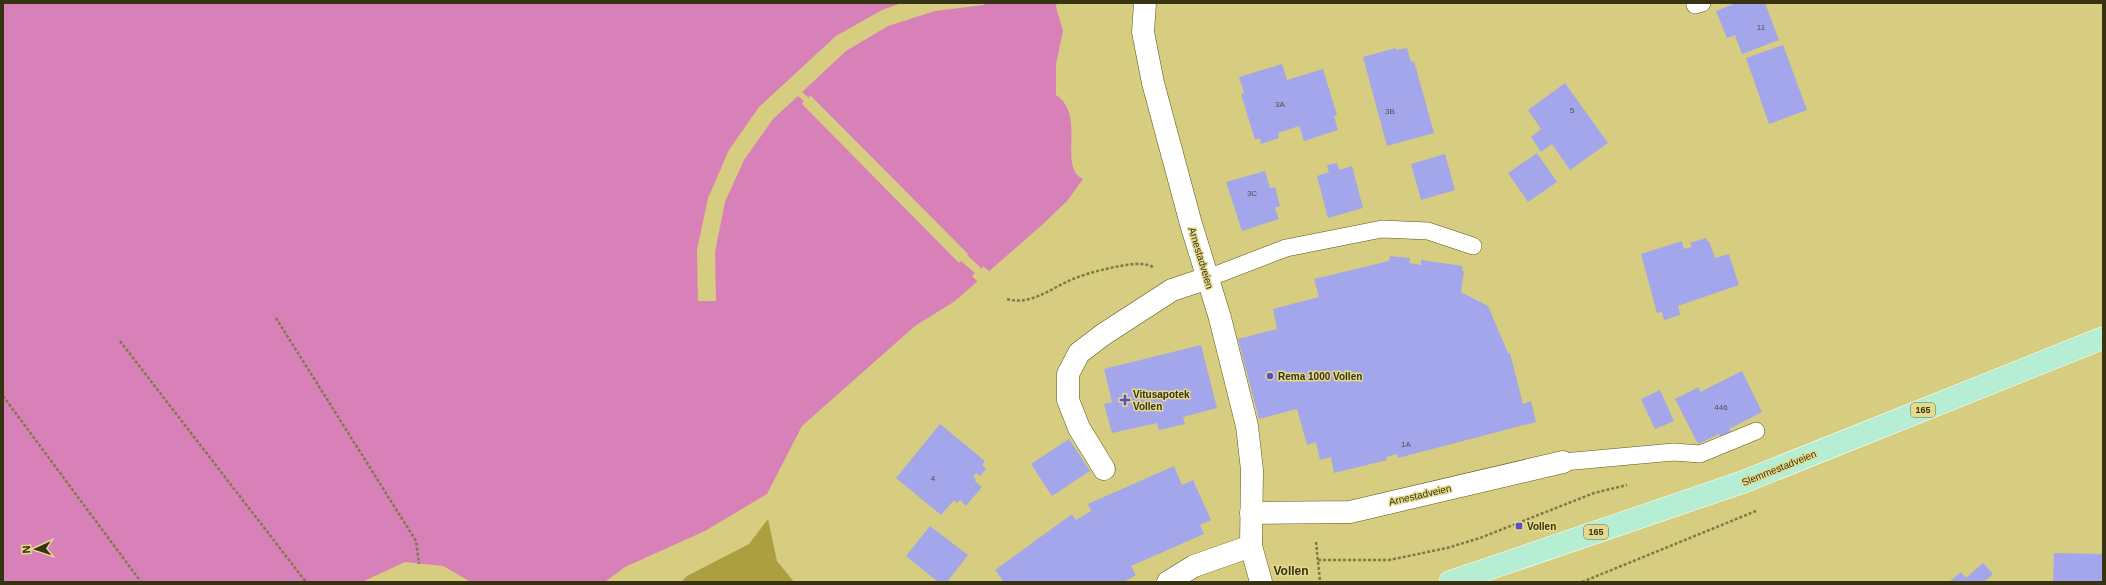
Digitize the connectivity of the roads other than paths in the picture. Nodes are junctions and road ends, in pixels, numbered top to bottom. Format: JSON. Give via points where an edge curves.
{"nodes":[{"id":1,"x":1145,"y":3,"type":"edge"},
{"id":2,"x":1473,"y":246,"type":"dead end"},
{"id":3,"x":1208,"y":278,"type":"junction"},
{"id":4,"x":2103,"y":338,"type":"edge"},
{"id":5,"x":1756,"y":431,"type":"dead end"},
{"id":6,"x":1563,"y":462,"type":"joint"},
{"id":7,"x":1104,"y":469,"type":"dead end"},
{"id":8,"x":1251,"y":513,"type":"junction"},
{"id":9,"x":1251,"y":546,"type":"junction"},
{"id":10,"x":1168,"y":582,"type":"edge"},
{"id":11,"x":1261,"y":582,"type":"edge"},
{"id":12,"x":1450,"y":582,"type":"edge"}],
"edges":[{"from":1,"to":3,"type":"street","name":"Arnestadveien","via":[[1143,32],[1154,83]]},
{"from":2,"to":3,"type":"lane","via":[[1428,231],[1382,229],[1286,248]]},
{"from":3,"to":7,"type":"street","via":[[1172,290],[1079,353],[1068,374],[1068,400],[1079,428]]},
{"from":3,"to":8,"type":"street","name":"Arnestadveien","via":[[1247,426],[1252,470]]},
{"from":4,"to":12,"type":"main road","name":"Slemmestadveien","number":"165","via":[[1743,482]]},
{"from":5,"to":6,"type":"lane","via":[[1700,454],[1674,452]]},
{"from":6,"to":8,"type":"street","name":"Arnestadveien","via":[[1350,512]]},
{"from":8,"to":9,"type":"street","name":"Arnestadveien"},
{"from":9,"to":10,"type":"street","via":[[1194,566]]},
{"from":9,"to":11,"type":"street","name":"Arnestadveien"}]}
